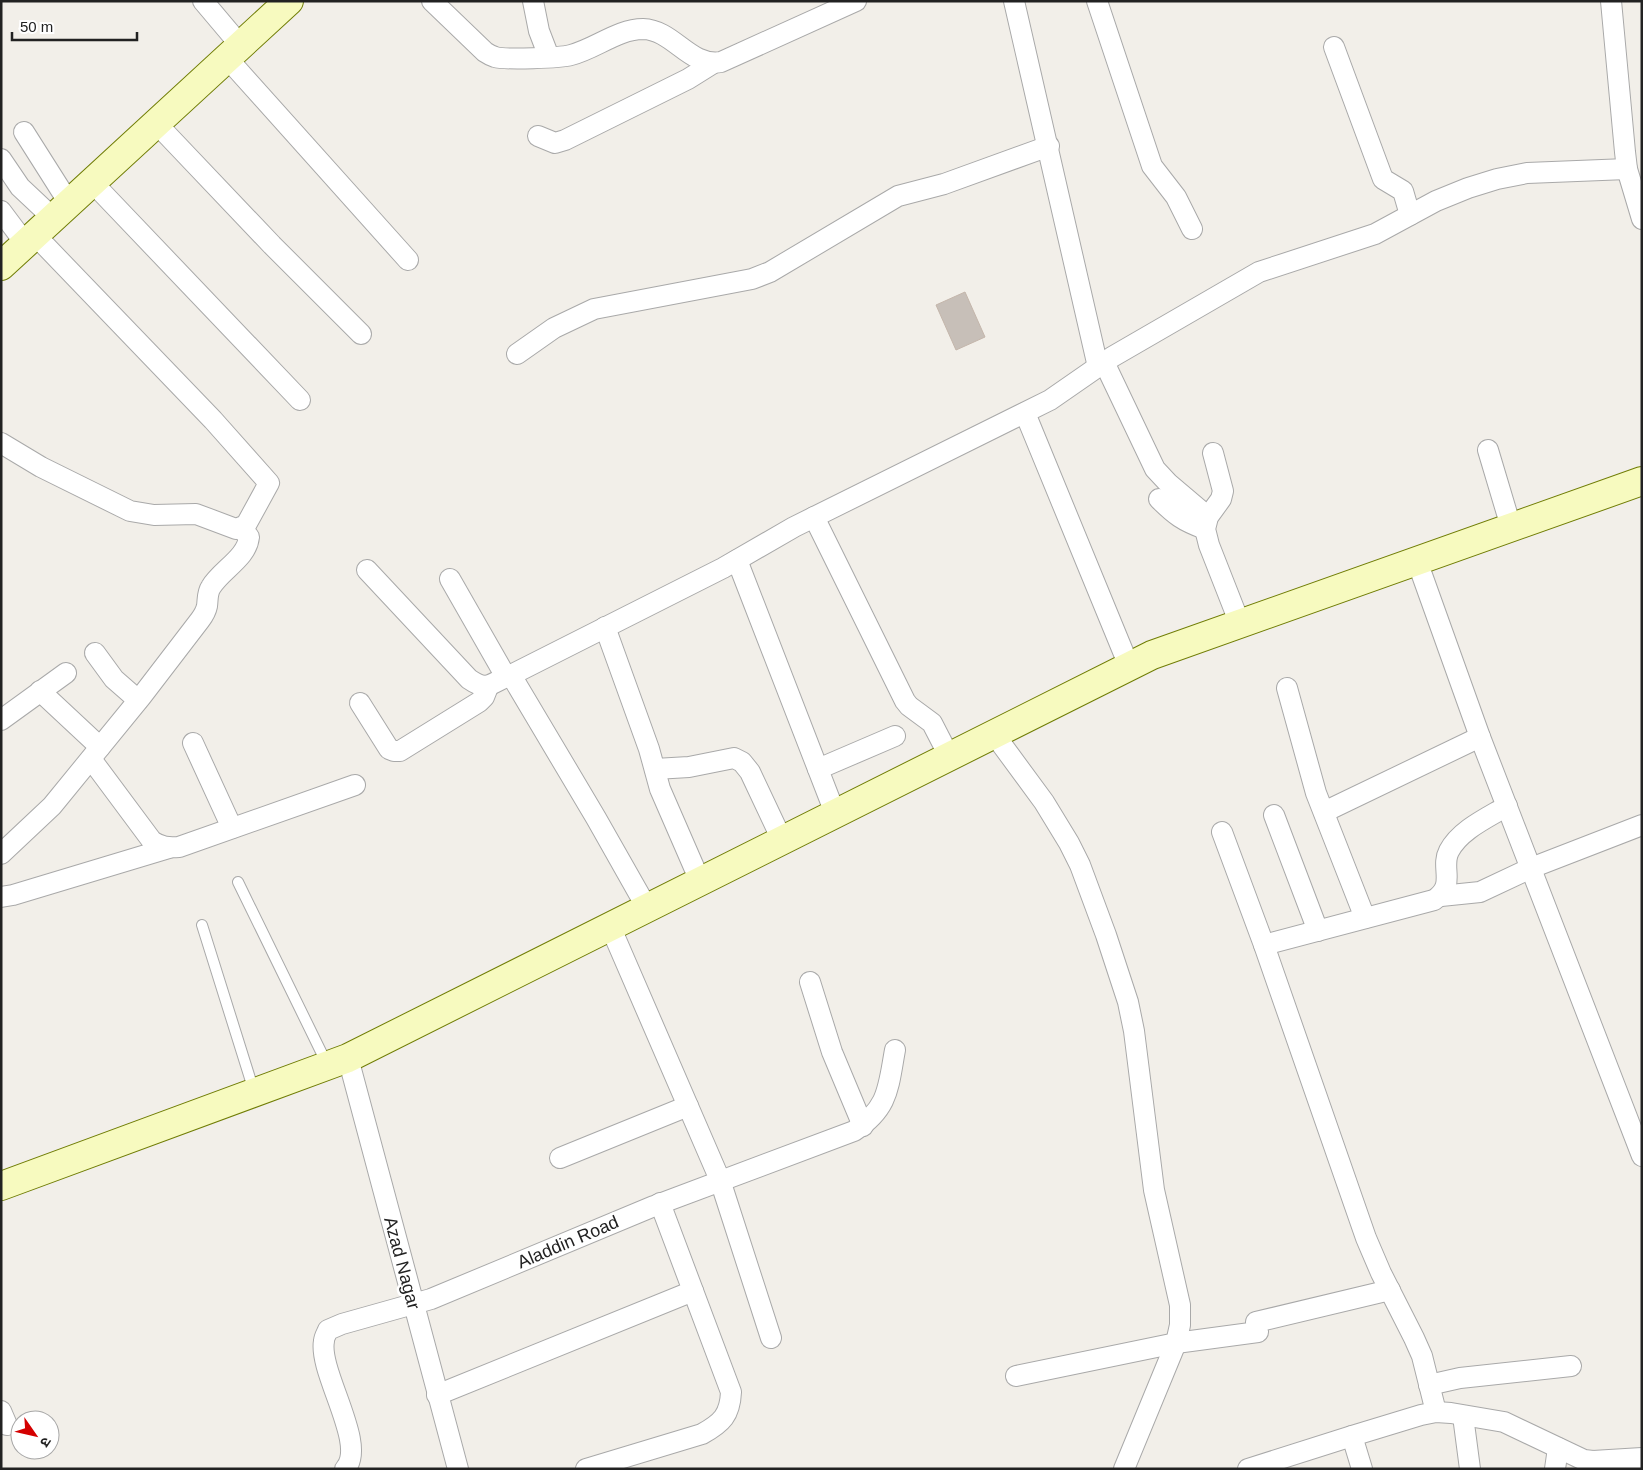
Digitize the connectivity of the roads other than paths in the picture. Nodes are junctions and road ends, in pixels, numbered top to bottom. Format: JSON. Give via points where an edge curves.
{"nodes":[{"id":1,"x":203,"y":1,"type":"edge"},
{"id":2,"x":289,"y":1,"type":"edge"},
{"id":3,"x":432,"y":1,"type":"edge"},
{"id":4,"x":533,"y":1,"type":"edge"},
{"id":5,"x":856,"y":1,"type":"edge"},
{"id":6,"x":1014,"y":1,"type":"edge"},
{"id":7,"x":1097,"y":1,"type":"edge"},
{"id":8,"x":1611,"y":1,"type":"edge"},
{"id":9,"x":1334,"y":47,"type":"dead end"},
{"id":10,"x":234,"y":52,"type":"junction"},
{"id":11,"x":541,"y":57,"type":"junction"},
{"id":12,"x":712,"y":64,"type":"junction"},
{"id":13,"x":156,"y":124,"type":"junction"},
{"id":14,"x":24,"y":132,"type":"dead end"},
{"id":15,"x":538,"y":136,"type":"dead end"},
{"id":16,"x":1048,"y":146,"type":"junction"},
{"id":17,"x":1,"y":160,"type":"edge"},
{"id":18,"x":1627,"y":169,"type":"junction"},
{"id":19,"x":92,"y":182,"type":"junction"},
{"id":20,"x":1,"y":210,"type":"edge"},
{"id":21,"x":1410,"y":215,"type":"junction"},
{"id":22,"x":1642,"y":219,"type":"edge"},
{"id":23,"x":46,"y":225,"type":"junction"},
{"id":24,"x":1192,"y":229,"type":"dead end"},
{"id":25,"x":408,"y":260,"type":"dead end"},
{"id":26,"x":1,"y":266,"type":"edge"},
{"id":27,"x":361,"y":334,"type":"dead end"},
{"id":28,"x":517,"y":354,"type":"dead end"},
{"id":29,"x":1101,"y":364,"type":"junction"},
{"id":30,"x":300,"y":400,"type":"dead end"},
{"id":31,"x":1025,"y":413,"type":"junction"},
{"id":32,"x":1,"y":442,"type":"edge"},
{"id":33,"x":1488,"y":450,"type":"dead end"},
{"id":34,"x":1212,"y":453,"type":"dead end"},
{"id":35,"x":1642,"y":480,"type":"edge"},
{"id":36,"x":1159,"y":499,"type":"dead end"},
{"id":37,"x":814,"y":517,"type":"junction"},
{"id":38,"x":1207,"y":523,"type":"junction"},
{"id":39,"x":1511,"y":527,"type":"junction"},
{"id":40,"x":241,"y":528,"type":"junction"},
{"id":41,"x":737,"y":560,"type":"junction"},
{"id":42,"x":1417,"y":560,"type":"junction"},
{"id":43,"x":367,"y":570,"type":"dead end"},
{"id":44,"x":450,"y":579,"type":"dead end"},
{"id":45,"x":1240,"y":624,"type":"junction"},
{"id":46,"x":605,"y":627,"type":"junction"},
{"id":47,"x":95,"y":653,"type":"dead end"},
{"id":48,"x":1129,"y":666,"type":"junction"},
{"id":49,"x":66,"y":673,"type":"dead end"},
{"id":50,"x":508,"y":676,"type":"junction"},
{"id":51,"x":488,"y":686,"type":"junction"},
{"id":52,"x":1287,"y":688,"type":"dead end"},
{"id":53,"x":40,"y":691,"type":"junction"},
{"id":54,"x":138,"y":700,"type":"junction"},
{"id":55,"x":360,"y":703,"type":"dead end"},
{"id":56,"x":1,"y":720,"type":"edge"},
{"id":57,"x":994,"y":734,"type":"junction"},
{"id":58,"x":895,"y":736,"type":"dead end"},
{"id":59,"x":1480,"y":737,"type":"junction"},
{"id":60,"x":193,"y":742,"type":"dead end"},
{"id":61,"x":96,"y":753,"type":"junction"},
{"id":62,"x":949,"y":756,"type":"junction"},
{"id":63,"x":655,"y":769,"type":"junction"},
{"id":64,"x":818,"y":769,"type":"junction"},
{"id":65,"x":355,"y":785,"type":"dead end"},
{"id":66,"x":1507,"y":806,"type":"junction"},
{"id":67,"x":1324,"y":812,"type":"junction"},
{"id":68,"x":835,"y":813,"type":"junction"},
{"id":69,"x":1274,"y":815,"type":"dead end"},
{"id":70,"x":1642,"y":825,"type":"edge"},
{"id":71,"x":232,"y":828,"type":"junction"},
{"id":72,"x":1222,"y":832,"type":"dead end"},
{"id":73,"x":782,"y":840,"type":"junction"},
{"id":74,"x":169,"y":848,"type":"junction"},
{"id":75,"x":1,"y":854,"type":"edge"},
{"id":76,"x":1531,"y":868,"type":"junction"},
{"id":77,"x":700,"y":881,"type":"junction"},
{"id":78,"x":238,"y":882,"type":"dead end"},
{"id":79,"x":1441,"y":896,"type":"junction"},
{"id":80,"x":1,"y":897,"type":"edge"},
{"id":81,"x":647,"y":908,"type":"junction"},
{"id":82,"x":1366,"y":918,"type":"junction"},
{"id":83,"x":202,"y":925,"type":"dead end"},
{"id":84,"x":610,"y":926,"type":"junction"},
{"id":85,"x":1318,"y":931,"type":"junction"},
{"id":86,"x":1264,"y":946,"type":"junction"},
{"id":87,"x":810,"y":982,"type":"dead end"},
{"id":88,"x":895,"y":1050,"type":"dead end"},
{"id":89,"x":337,"y":1061,"type":"junction"},
{"id":90,"x":254,"y":1092,"type":"junction"},
{"id":91,"x":688,"y":1106,"type":"junction"},
{"id":92,"x":1634,"y":1116,"type":"edge"},
{"id":93,"x":863,"y":1126,"type":"junction"},
{"id":94,"x":1642,"y":1156,"type":"edge"},
{"id":95,"x":560,"y":1158,"type":"dead end"},
{"id":96,"x":720,"y":1180,"type":"junction"},
{"id":97,"x":1,"y":1186,"type":"edge"},
{"id":98,"x":660,"y":1203,"type":"junction"},
{"id":99,"x":1390,"y":1290,"type":"junction"},
{"id":100,"x":693,"y":1291,"type":"junction"},
{"id":101,"x":413,"y":1305,"type":"junction"},
{"id":102,"x":771,"y":1338,"type":"dead end"},
{"id":103,"x":1176,"y":1343,"type":"junction"},
{"id":104,"x":1571,"y":1366,"type":"dead end"},
{"id":105,"x":1016,"y":1376,"type":"dead end"},
{"id":106,"x":1429,"y":1385,"type":"junction"},
{"id":107,"x":437,"y":1395,"type":"junction"},
{"id":108,"x":1436,"y":1412,"type":"junction"},
{"id":109,"x":1463,"y":1416,"type":"junction"},
{"id":110,"x":1352,"y":1436,"type":"junction"},
{"id":111,"x":1558,"y":1448,"type":"junction"},
{"id":112,"x":1642,"y":1458,"type":"edge"},
{"id":113,"x":591,"y":1468,"type":"edge"},
{"id":114,"x":1253,"y":1468,"type":"edge"},
{"id":115,"x":345,"y":1469,"type":"edge"},
{"id":116,"x":458,"y":1469,"type":"edge"},
{"id":117,"x":1124,"y":1469,"type":"edge"},
{"id":118,"x":1362,"y":1469,"type":"edge"},
{"id":119,"x":1470,"y":1469,"type":"edge"},
{"id":120,"x":1555,"y":1469,"type":"edge"}],
"edges":[{"from":1,"to":10,"type":"street"},
{"from":2,"to":10,"type":"street"},
{"from":3,"to":11,"type":"street","via":[[490,55],[501,58]]},
{"from":4,"to":11,"type":"street"},
{"from":5,"to":12,"type":"street"},
{"from":6,"to":16,"type":"street"},
{"from":7,"to":24,"type":"street","via":[[1152,166],[1176,197]]},
{"from":8,"to":18,"type":"street"},
{"from":9,"to":21,"type":"street","via":[[1383,179],[1403,191]]},
{"from":10,"to":13,"type":"street"},
{"from":10,"to":25,"type":"street"},
{"from":11,"to":12,"type":"street","via":[[571,55],[629,31],[644,29],[673,41],[690,56]]},
{"from":12,"to":15,"type":"street","via":[[565,140],[556,143]]},
{"from":13,"to":19,"type":"street"},
{"from":13,"to":27,"type":"street"},
{"from":14,"to":23,"type":"street"},
{"from":16,"to":28,"type":"street","via":[[944,184],[898,196],[770,272],[752,279],[594,309],[554,328]]},
{"from":16,"to":29,"type":"street"},
{"from":17,"to":23,"type":"street"},
{"from":18,"to":21,"type":"street","via":[[1527,173],[1497,179],[1460,191]]},
{"from":18,"to":22,"type":"street"},
{"from":19,"to":23,"type":"street"},
{"from":19,"to":30,"type":"street"},
{"from":20,"to":23,"type":"street"},
{"from":21,"to":29,"type":"street","via":[[1375,234],[1259,272]]},
{"from":23,"to":26,"type":"street"},
{"from":23,"to":40,"type":"street","via":[[266,478],[268,487],[246,525]]},
{"from":29,"to":31,"type":"street","via":[[1056,396]]},
{"from":29,"to":38,"type":"street","via":[[1155,469]]},
{"from":31,"to":37,"type":"street"},
{"from":31,"to":48,"type":"street"},
{"from":32,"to":40,"type":"street","via":[[41,467],[130,511],[154,515],[196,514],[230,528]]},
{"from":33,"to":39,"type":"street"},
{"from":34,"to":38,"type":"street","via":[[1223,491]]},
{"from":35,"to":39,"type":"street"},
{"from":36,"to":38,"type":"street","via":[[1181,518]]},
{"from":37,"to":41,"type":"street"},
{"from":37,"to":62,"type":"street","via":[[906,701],[932,723]]},
{"from":38,"to":45,"type":"street","via":[[1209,545]]},
{"from":39,"to":42,"type":"street"},
{"from":40,"to":54,"type":"street","via":[[249,537],[246,546],[209,589],[207,607],[200,620]]},
{"from":41,"to":46,"type":"street"},
{"from":41,"to":64,"type":"street"},
{"from":42,"to":45,"type":"street"},
{"from":42,"to":59,"type":"street"},
{"from":43,"to":51,"type":"street","via":[[469,680],[482,687]]},
{"from":44,"to":50,"type":"street"},
{"from":45,"to":48,"type":"street"},
{"from":46,"to":50,"type":"street"},
{"from":46,"to":63,"type":"street"},
{"from":47,"to":54,"type":"street","via":[[114,679]]},
{"from":48,"to":57,"type":"street"},
{"from":49,"to":53,"type":"street"},
{"from":50,"to":51,"type":"street"},
{"from":50,"to":81,"type":"street","via":[[596,818]]},
{"from":51,"to":55,"type":"street","via":[[478,702],[394,752]]},
{"from":52,"to":67,"type":"street"},
{"from":53,"to":56,"type":"street"},
{"from":53,"to":61,"type":"street"},
{"from":54,"to":61,"type":"street"},
{"from":57,"to":62,"type":"street"},
{"from":57,"to":103,"type":"street","via":[[1070,843],[1128,1002],[1154,1190],[1180,1305]]},
{"from":58,"to":64,"type":"street"},
{"from":59,"to":66,"type":"street"},
{"from":59,"to":67,"type":"street"},
{"from":60,"to":71,"type":"street"},
{"from":61,"to":74,"type":"street","via":[[152,841]]},
{"from":61,"to":75,"type":"street","via":[[52,806]]},
{"from":62,"to":68,"type":"street"},
{"from":63,"to":73,"type":"street","via":[[689,767],[729,758],[742,762],[750,772]]},
{"from":63,"to":77,"type":"street","via":[[667,806]]},
{"from":64,"to":68,"type":"street"},
{"from":65,"to":71,"type":"street"},
{"from":66,"to":76,"type":"street"},
{"from":66,"to":79,"type":"street","via":[[1453,844],[1448,853],[1446,884]]},
{"from":67,"to":82,"type":"street"},
{"from":68,"to":73,"type":"street"},
{"from":69,"to":85,"type":"street"},
{"from":70,"to":76,"type":"street"},
{"from":71,"to":74,"type":"street"},
{"from":72,"to":86,"type":"street"},
{"from":73,"to":77,"type":"street"},
{"from":74,"to":80,"type":"street"},
{"from":76,"to":79,"type":"street","via":[[1480,892]]},
{"from":76,"to":92,"type":"street"},
{"from":77,"to":81,"type":"street"},
{"from":78,"to":89,"type":"lane"},
{"from":79,"to":82,"type":"street"},
{"from":81,"to":84,"type":"street"},
{"from":82,"to":85,"type":"street"},
{"from":83,"to":90,"type":"lane"},
{"from":84,"to":89,"type":"street"},
{"from":84,"to":91,"type":"street"},
{"from":85,"to":86,"type":"street"},
{"from":86,"to":99,"type":"street","via":[[1366,1238]]},
{"from":87,"to":93,"type":"street","via":[[836,1060]]},
{"from":88,"to":93,"type":"street","name":"Aladdin Road","via":[[887,1096]]},
{"from":89,"to":90,"type":"street"},
{"from":89,"to":101,"type":"street","name":"Azad Nagar"},
{"from":90,"to":97,"type":"street"},
{"from":91,"to":95,"type":"street"},
{"from":91,"to":96,"type":"street"},
{"from":92,"to":94,"type":"street"},
{"from":93,"to":96,"type":"street","name":"Aladdin Road"},
{"from":96,"to":98,"type":"street","name":"Aladdin Road"},
{"from":96,"to":102,"type":"street"},
{"from":98,"to":100,"type":"street"},
{"from":98,"to":101,"type":"street","name":"Aladdin Road"},
{"from":99,"to":103,"type":"street","via":[[1257,1327]]},
{"from":99,"to":106,"type":"street","via":[[1422,1356]]},
{"from":100,"to":107,"type":"street"},
{"from":100,"to":113,"type":"street","via":[[731,1392],[725,1417],[702,1434]]},
{"from":101,"to":107,"type":"street","name":"Azad Nagar"},
{"from":101,"to":115,"type":"street","name":"Aladdin Road","via":[[328,1330],[324,1356],[353,1454]]},
{"from":103,"to":105,"type":"street"},
{"from":103,"to":117,"type":"street"},
{"from":104,"to":106,"type":"street","via":[[1460,1378]]},
{"from":106,"to":108,"type":"street"},
{"from":107,"to":116,"type":"street","name":"Azad Nagar"},
{"from":108,"to":109,"type":"street"},
{"from":108,"to":110,"type":"street"},
{"from":109,"to":111,"type":"street","via":[[1512,1425]]},
{"from":109,"to":119,"type":"street"},
{"from":110,"to":114,"type":"street"},
{"from":110,"to":118,"type":"street"},
{"from":111,"to":112,"type":"street","via":[[1584,1460]]},
{"from":111,"to":120,"type":"street"}]}
